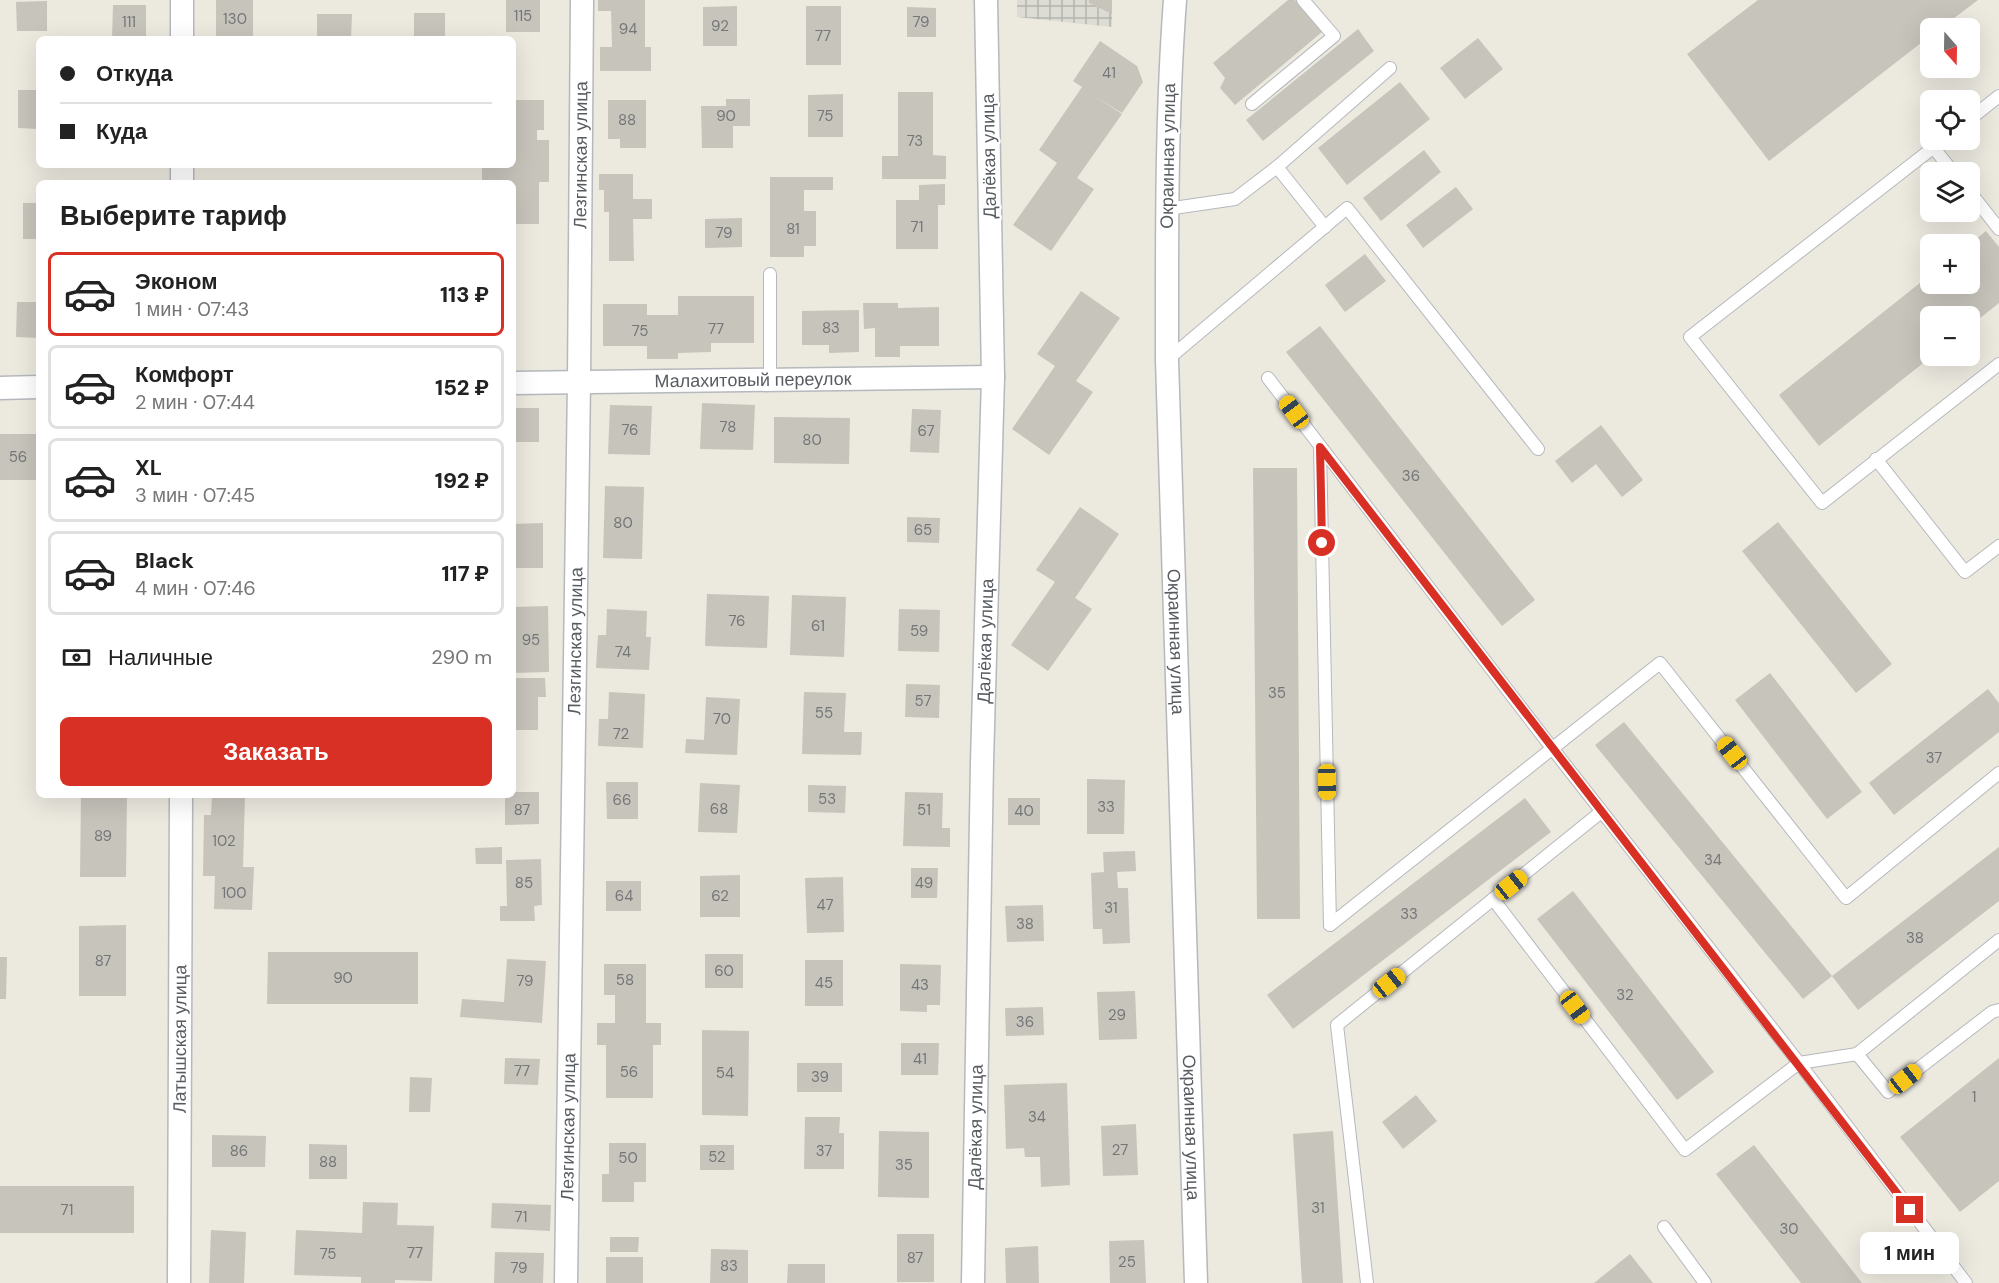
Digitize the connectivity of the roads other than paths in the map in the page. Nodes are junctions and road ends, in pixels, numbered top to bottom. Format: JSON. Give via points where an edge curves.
{"nodes":[{"id":1,"x":182,"y":0,"type":"edge"},
{"id":2,"x":582,"y":0,"type":"edge"},
{"id":3,"x":986,"y":0,"type":"edge"},
{"id":4,"x":1175,"y":0,"type":"edge"},
{"id":5,"x":1303,"y":0,"type":"edge"},
{"id":6,"x":182,"y":36,"type":"edge"},
{"id":7,"x":1390,"y":68,"type":"dead end"},
{"id":8,"x":1999,"y":96,"type":"edge"},
{"id":9,"x":1252,"y":104,"type":"dead end"},
{"id":10,"x":1980,"y":111,"type":"edge"},
{"id":11,"x":1929,"y":150,"type":"edge"},
{"id":12,"x":1277,"y":167,"type":"junction"},
{"id":13,"x":1980,"y":205,"type":"edge"},
{"id":14,"x":1167,"y":209,"type":"junction"},
{"id":15,"x":1325,"y":227,"type":"junction"},
{"id":16,"x":1999,"y":229,"type":"edge"},
{"id":17,"x":770,"y":274,"type":"dead end"},
{"id":18,"x":1167,"y":360,"type":"junction"},
{"id":19,"x":1999,"y":364,"type":"edge"},
{"id":20,"x":993,"y":377,"type":"junction"},
{"id":21,"x":1268,"y":378,"type":"dead end"},
{"id":22,"x":770,"y":380,"type":"junction"},
{"id":23,"x":579,"y":382,"type":"junction"},
{"id":24,"x":516,"y":383,"type":"edge"},
{"id":25,"x":36,"y":387,"type":"edge"},
{"id":26,"x":0,"y":388,"type":"edge"},
{"id":27,"x":1320,"y":447,"type":"junction"},
{"id":28,"x":1538,"y":449,"type":"dead end"},
{"id":29,"x":1876,"y":459,"type":"junction"},
{"id":30,"x":1999,"y":546,"type":"edge"},
{"id":31,"x":1552,"y":748,"type":"junction"},
{"id":32,"x":1999,"y":773,"type":"edge"},
{"id":33,"x":181,"y":798,"type":"edge"},
{"id":34,"x":1602,"y":812,"type":"junction"},
{"id":35,"x":1493,"y":899,"type":"junction"},
{"id":36,"x":1999,"y":940,"type":"edge"},
{"id":37,"x":1999,"y":1010,"type":"edge"},
{"id":38,"x":1857,"y":1054,"type":"junction"},
{"id":39,"x":1799,"y":1063,"type":"junction"},
{"id":40,"x":1664,"y":1227,"type":"dead end"},
{"id":41,"x":179,"y":1283,"type":"edge"},
{"id":42,"x":566,"y":1283,"type":"edge"},
{"id":43,"x":973,"y":1283,"type":"edge"},
{"id":44,"x":1196,"y":1283,"type":"edge"},
{"id":45,"x":1367,"y":1283,"type":"edge"},
{"id":46,"x":1705,"y":1283,"type":"edge"},
{"id":47,"x":1966,"y":1283,"type":"edge"}],
"edges":[{"from":1,"to":6,"type":"street"},
{"from":2,"to":23,"type":"street","name":"Лезгинская улица"},
{"from":3,"to":20,"type":"street","name":"Далёкая улица"},
{"from":4,"to":14,"type":"street","name":"Окраинная улица"},
{"from":5,"to":9,"type":"lane","via":[[1334,36]]},
{"from":7,"to":12,"type":"lane"},
{"from":8,"to":10,"type":"lane"},
{"from":11,"to":29,"type":"lane","via":[[1690,337],[1822,503]]},
{"from":12,"to":14,"type":"lane","via":[[1235,199]]},
{"from":12,"to":15,"type":"lane"},
{"from":13,"to":16,"type":"lane"},
{"from":14,"to":18,"type":"street","name":"Окраинная улица"},
{"from":15,"to":18,"type":"lane"},
{"from":15,"to":28,"type":"lane","via":[[1347,208]]},
{"from":17,"to":22,"type":"lane"},
{"from":18,"to":44,"type":"street","name":"Окраинная улица"},
{"from":19,"to":29,"type":"lane"},
{"from":20,"to":22,"type":"street","name":"Малахитовый переулок"},
{"from":20,"to":43,"type":"street","name":"Далёкая улица"},
{"from":21,"to":27,"type":"lane"},
{"from":22,"to":23,"type":"street","name":"Малахитовый переулок"},
{"from":23,"to":24,"type":"street","name":"Малахитовый переулок"},
{"from":23,"to":42,"type":"street","name":"Лезгинская улица"},
{"from":25,"to":26,"type":"street"},
{"from":27,"to":31,"type":"lane"},
{"from":27,"to":31,"type":"lane","via":[[1330,925]]},
{"from":29,"to":30,"type":"lane","via":[[1965,572]]},
{"from":31,"to":32,"type":"lane","via":[[1660,663],[1846,898]]},
{"from":31,"to":34,"type":"lane"},
{"from":33,"to":41,"type":"street","name":"Латышская улица"},
{"from":34,"to":35,"type":"lane"},
{"from":34,"to":39,"type":"lane"},
{"from":35,"to":39,"type":"lane","via":[[1685,1150]]},
{"from":35,"to":45,"type":"lane","via":[[1337,1025]]},
{"from":36,"to":38,"type":"lane"},
{"from":37,"to":38,"type":"lane","via":[[1888,1092]]},
{"from":38,"to":39,"type":"lane"},
{"from":39,"to":47,"type":"lane"},
{"from":40,"to":46,"type":"lane"}]}
